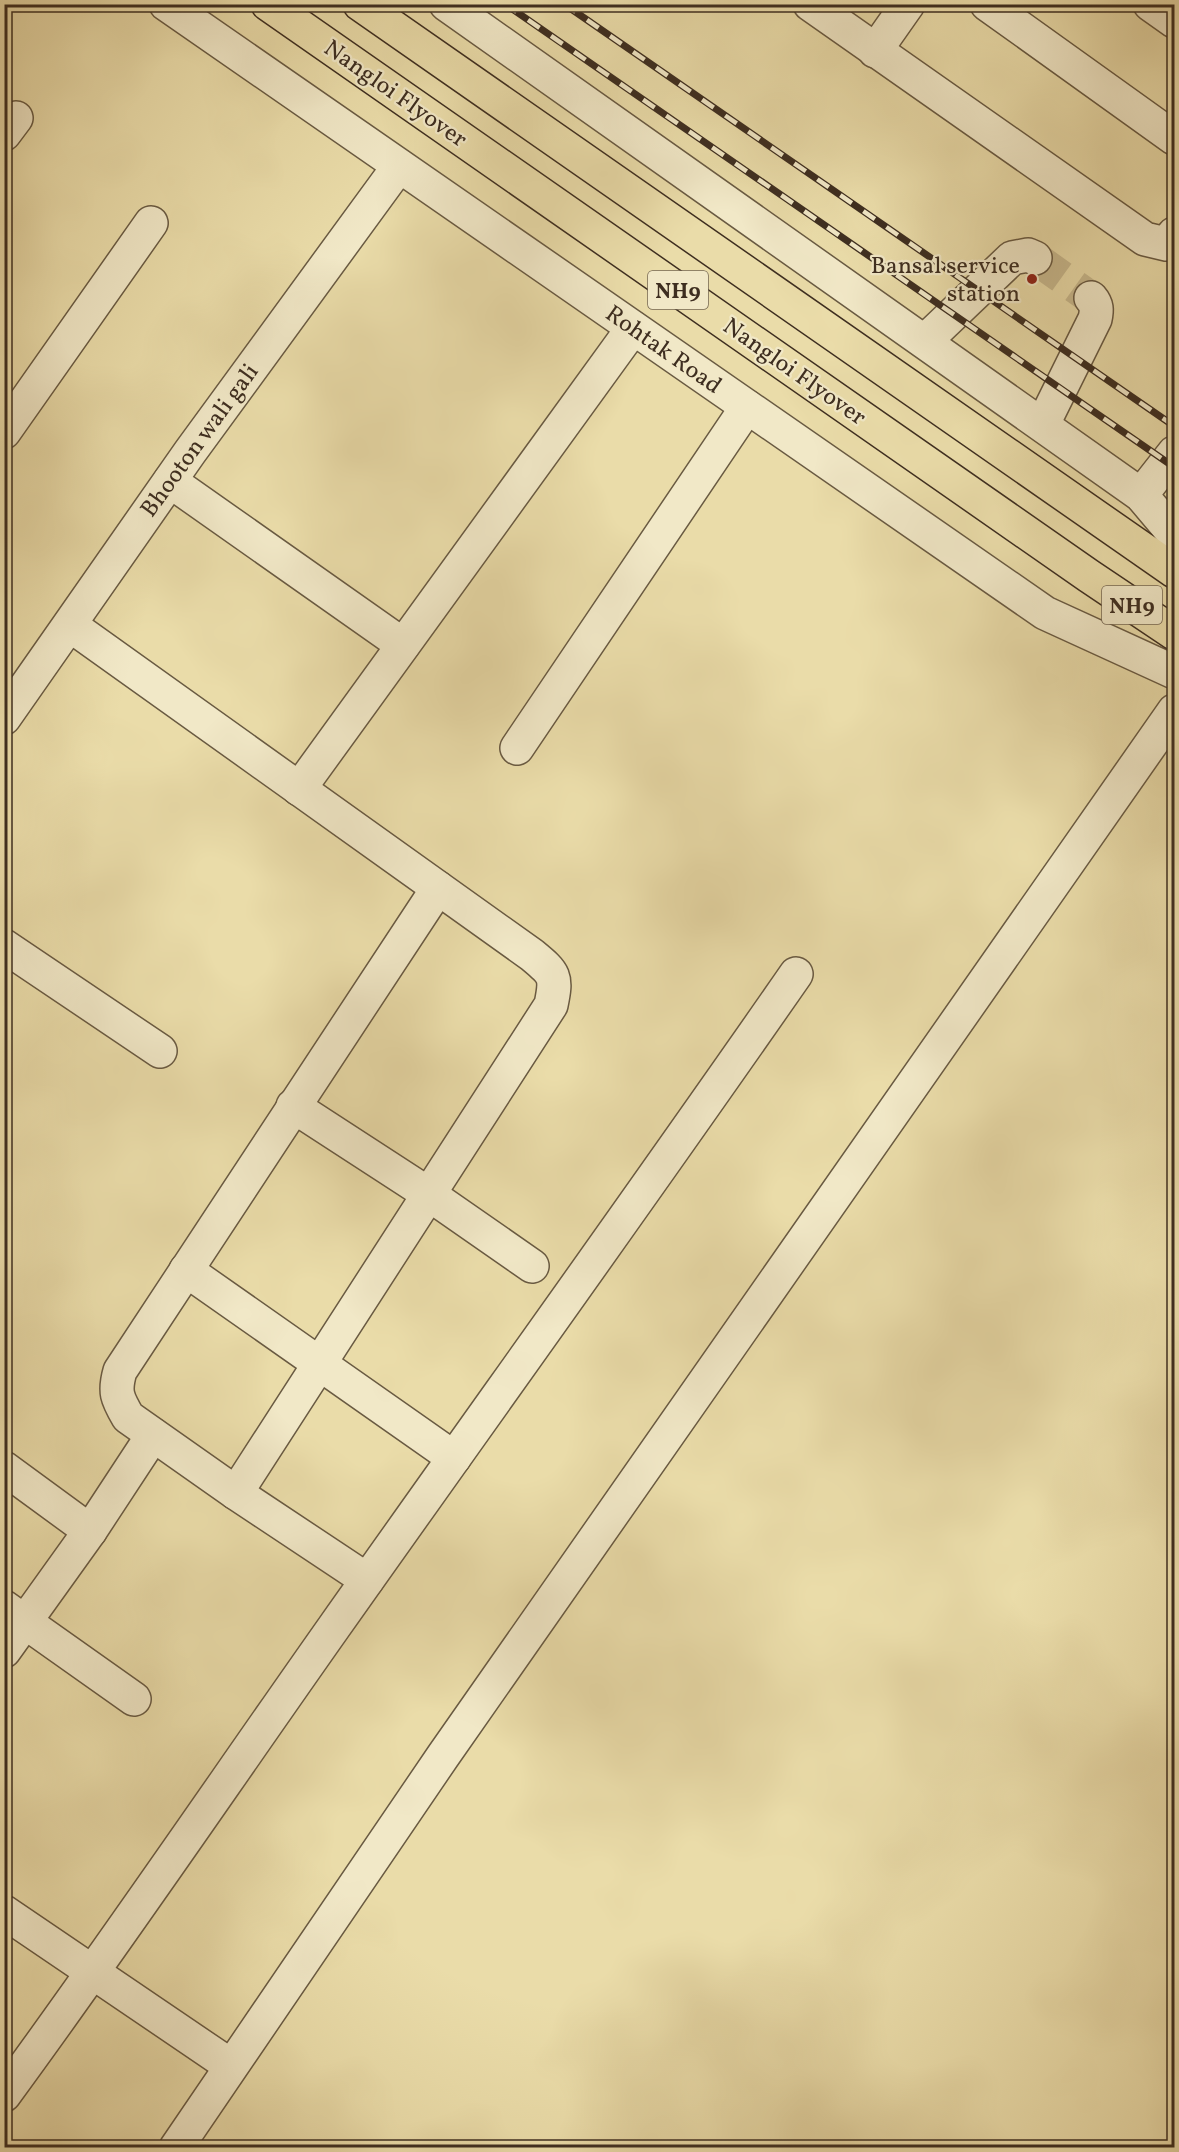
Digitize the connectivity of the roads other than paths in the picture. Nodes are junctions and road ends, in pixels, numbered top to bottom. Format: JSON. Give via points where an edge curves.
{"nodes":[{"id":1,"x":166,"y":4,"type":"edge"},
{"id":2,"x":268,"y":4,"type":"edge"},
{"id":3,"x":360,"y":4,"type":"edge"},
{"id":4,"x":446,"y":4,"type":"edge"},
{"id":5,"x":810,"y":4,"type":"edge"},
{"id":6,"x":908,"y":4,"type":"edge"},
{"id":7,"x":987,"y":4,"type":"edge"},
{"id":8,"x":1150,"y":4,"type":"edge"},
{"id":9,"x":1174,"y":21,"type":"edge"},
{"id":10,"x":875,"y":51,"type":"junction"},
{"id":11,"x":1174,"y":138,"type":"edge"},
{"id":12,"x":399,"y":166,"type":"junction"},
{"id":13,"x":151,"y":223,"type":"dead end"},
{"id":14,"x":1174,"y":234,"type":"edge"},
{"id":15,"x":1035,"y":258,"type":"tunnel mouth"},
{"id":16,"x":1091,"y":298,"type":"dead end"},
{"id":17,"x":633,"y":328,"type":"junction"},
{"id":18,"x":925,"y":341,"type":"junction"},
{"id":19,"x":747,"y":407,"type":"junction"},
{"id":20,"x":1043,"y":424,"type":"junction"},
{"id":21,"x":4,"y":432,"type":"edge"},
{"id":22,"x":1174,"y":453,"type":"edge"},
{"id":23,"x":170,"y":481,"type":"junction"},
{"id":24,"x":1141,"y":495,"type":"junction"},
{"id":25,"x":1174,"y":534,"type":"edge"},
{"id":26,"x":1174,"y":571,"type":"edge"},
{"id":27,"x":70,"y":625,"type":"junction"},
{"id":28,"x":1174,"y":633,"type":"edge"},
{"id":29,"x":403,"y":645,"type":"junction"},
{"id":30,"x":1174,"y":672,"type":"edge"},
{"id":31,"x":1174,"y":711,"type":"edge"},
{"id":32,"x":4,"y":718,"type":"edge"},
{"id":33,"x":517,"y":748,"type":"dead end"},
{"id":34,"x":299,"y":789,"type":"junction"},
{"id":35,"x":438,"y":888,"type":"junction"},
{"id":36,"x":4,"y":946,"type":"edge"},
{"id":37,"x":796,"y":974,"type":"dead end"},
{"id":38,"x":160,"y":1051,"type":"dead end"},
{"id":39,"x":293,"y":1106,"type":"junction"},
{"id":40,"x":430,"y":1195,"type":"junction"},
{"id":41,"x":532,"y":1266,"type":"dead end"},
{"id":42,"x":186,"y":1270,"type":"junction"},
{"id":43,"x":320,"y":1364,"type":"junction"},
{"id":44,"x":153,"y":1435,"type":"junction"},
{"id":45,"x":454,"y":1458,"type":"junction"},
{"id":46,"x":4,"y":1468,"type":"edge"},
{"id":47,"x":236,"y":1493,"type":"junction"},
{"id":48,"x":90,"y":1531,"type":"junction"},
{"id":49,"x":367,"y":1580,"type":"junction"},
{"id":50,"x":15,"y":1614,"type":"edge"},
{"id":51,"x":4,"y":1651,"type":"edge"},
{"id":52,"x":134,"y":1699,"type":"dead end"},
{"id":53,"x":4,"y":1912,"type":"edge"},
{"id":54,"x":94,"y":1973,"type":"junction"},
{"id":55,"x":231,"y":2066,"type":"junction"},
{"id":56,"x":4,"y":2094,"type":"edge"},
{"id":57,"x":176,"y":2148,"type":"edge"}],
"edges":[{"from":1,"to":12,"type":"street","name":"Rohtak Road"},
{"from":2,"to":28,"type":"highway","name":"Nangloi Flyover","number":"NH9"},
{"from":3,"to":26,"type":"highway","number":"NH9"},
{"from":4,"to":18,"type":"street"},
{"from":5,"to":10,"type":"street"},
{"from":6,"to":10,"type":"street"},
{"from":7,"to":11,"type":"street"},
{"from":8,"to":9,"type":"street"},
{"from":10,"to":14,"type":"street","via":[[1145,239],[1166,244]]},
{"from":12,"to":17,"type":"street","name":"Rohtak Road"},
{"from":12,"to":23,"type":"street","name":"Bhooton wali gali"},
{"from":13,"to":21,"type":"street"},
{"from":15,"to":18,"type":"street","via":[[1012,258]]},
{"from":16,"to":20,"type":"street","via":[[1097,311],[1095,320]]},
{"from":17,"to":19,"type":"street","name":"Rohtak Road"},
{"from":17,"to":29,"type":"street"},
{"from":18,"to":20,"type":"street"},
{"from":19,"to":30,"type":"street","name":"Rohtak Road","via":[[1045,613]]},
{"from":19,"to":33,"type":"street"},
{"from":20,"to":24,"type":"street"},
{"from":22,"to":24,"type":"street"},
{"from":23,"to":27,"type":"street","name":"Bhooton wali gali"},
{"from":23,"to":29,"type":"street"},
{"from":24,"to":25,"type":"street"},
{"from":27,"to":32,"type":"street","name":"Bhooton wali gali"},
{"from":27,"to":34,"type":"street"},
{"from":29,"to":34,"type":"street"},
{"from":31,"to":55,"type":"street","via":[[443,1756]]},
{"from":34,"to":35,"type":"street"},
{"from":35,"to":39,"type":"street"},
{"from":35,"to":40,"type":"street","via":[[548,969],[556,983],[551,1005]]},
{"from":36,"to":38,"type":"street"},
{"from":37,"to":45,"type":"street"},
{"from":39,"to":40,"type":"street"},
{"from":39,"to":42,"type":"street"},
{"from":40,"to":41,"type":"street"},
{"from":40,"to":43,"type":"street"},
{"from":42,"to":43,"type":"street"},
{"from":42,"to":44,"type":"street","via":[[120,1371],[117,1384],[117,1398],[128,1417]]},
{"from":43,"to":45,"type":"street"},
{"from":43,"to":47,"type":"street"},
{"from":44,"to":47,"type":"street"},
{"from":44,"to":48,"type":"street"},
{"from":45,"to":49,"type":"street"},
{"from":46,"to":48,"type":"street"},
{"from":47,"to":49,"type":"street"},
{"from":48,"to":50,"type":"street"},
{"from":49,"to":54,"type":"street"},
{"from":50,"to":51,"type":"street"},
{"from":50,"to":52,"type":"street"},
{"from":53,"to":54,"type":"street"},
{"from":54,"to":55,"type":"street"},
{"from":54,"to":56,"type":"street"},
{"from":55,"to":57,"type":"street"}]}
